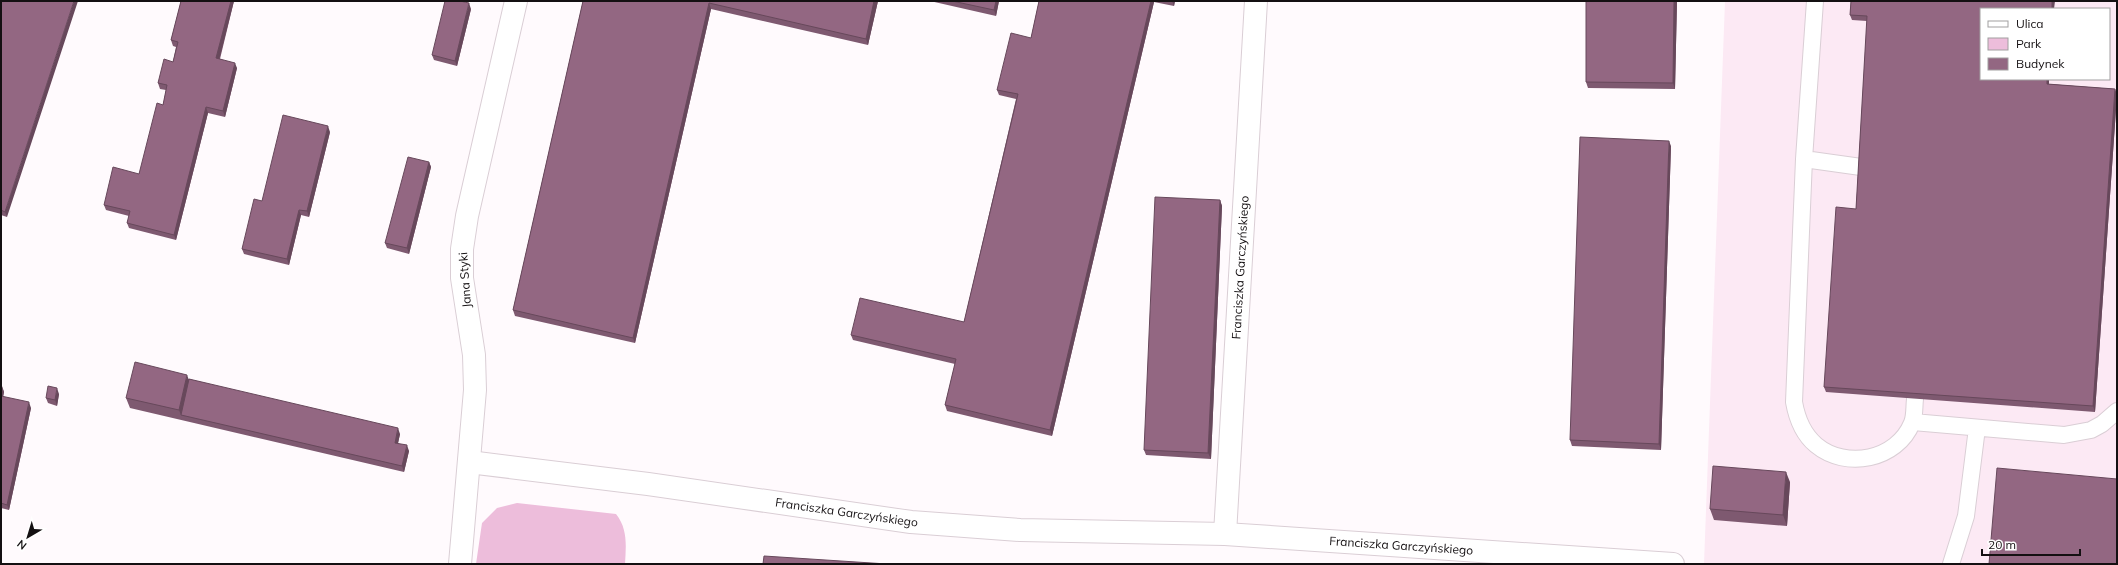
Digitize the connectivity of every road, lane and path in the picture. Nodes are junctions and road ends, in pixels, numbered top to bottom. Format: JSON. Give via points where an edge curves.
{"nodes":[{"id":1,"x":516,"y":1,"type":"edge"},
{"id":2,"x":1256,"y":1,"type":"edge"},
{"id":3,"x":1815,"y":1,"type":"edge"},
{"id":4,"x":1804,"y":159,"type":"junction"},
{"id":5,"x":1861,"y":167,"type":"edge"},
{"id":6,"x":1915,"y":399,"type":"edge"},
{"id":7,"x":2117,"y":411,"type":"edge"},
{"id":8,"x":1913,"y":422,"type":"junction"},
{"id":9,"x":1977,"y":428,"type":"junction"},
{"id":10,"x":469,"y":462,"type":"junction"},
{"id":11,"x":1226,"y":534,"type":"junction"},
{"id":12,"x":1552,"y":560,"type":"edge"},
{"id":13,"x":460,"y":564,"type":"edge"},
{"id":14,"x":1673,"y":564,"type":"edge"},
{"id":15,"x":1951,"y":564,"type":"edge"}],
"edges":[{"from":1,"to":10,"type":"street","name":"Jana Styki","via":[[467,216],[462,249],[464,297],[475,373]]},
{"from":2,"to":11,"type":"street","name":"Franciszka Garczyńskiego"},
{"from":3,"to":4,"type":"lane"},
{"from":4,"to":5,"type":"lane"},
{"from":4,"to":8,"type":"lane","via":[[1794,402],[1801,426],[1816,445],[1827,452],[1861,460],[1889,450],[1904,437]]},
{"from":6,"to":8,"type":"lane"},
{"from":7,"to":9,"type":"lane","via":[[2102,424],[2078,434]]},
{"from":8,"to":9,"type":"lane"},
{"from":9,"to":15,"type":"lane","via":[[1966,516]]},
{"from":10,"to":11,"type":"street","name":"Franciszka Garczyńskiego","via":[[648,484],[911,522],[1020,530]]},
{"from":10,"to":13,"type":"street","name":"Jana Styki"},
{"from":11,"to":12,"type":"street","name":"Franciszka Garczyńskiego"},
{"from":12,"to":14,"type":"street","name":"Franciszka Garczyńskiego"}]}
